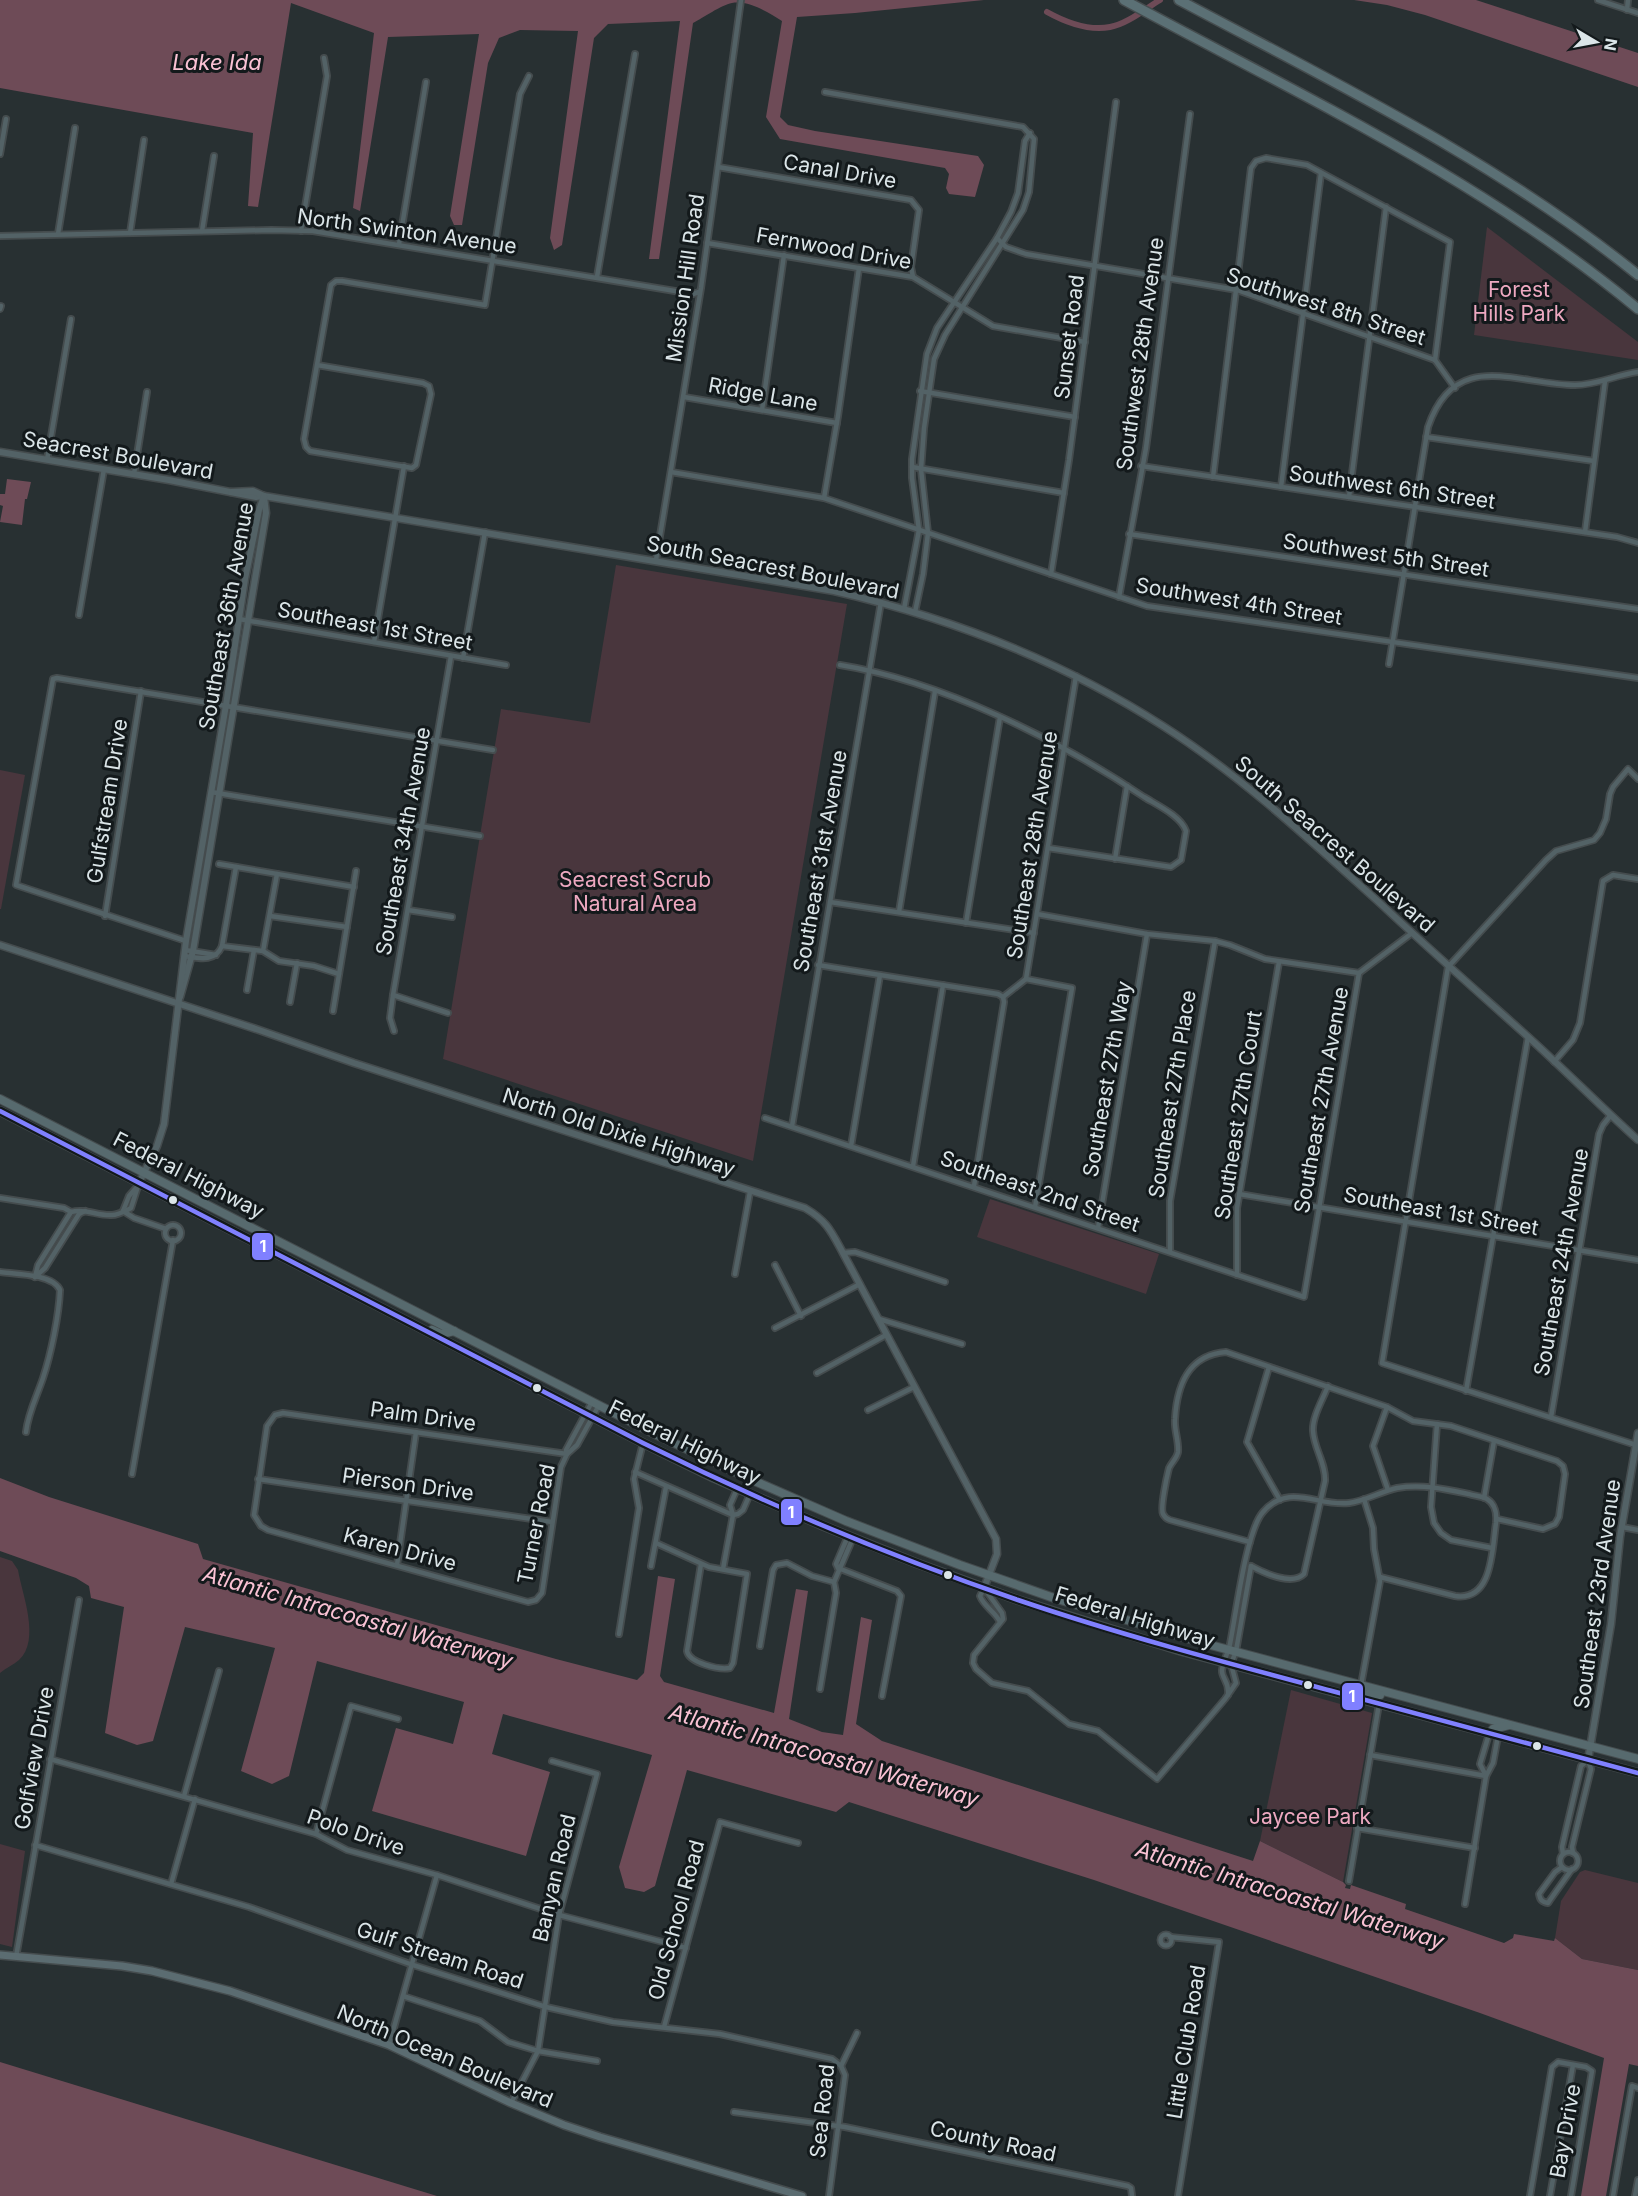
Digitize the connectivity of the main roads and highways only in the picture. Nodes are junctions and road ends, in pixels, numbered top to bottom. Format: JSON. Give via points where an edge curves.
{"nodes":[{"id":1,"x":1124,"y":0,"type":"edge"},
{"id":2,"x":1182,"y":2,"type":"edge"},
{"id":3,"x":1638,"y":275,"type":"edge"},
{"id":4,"x":1638,"y":309,"type":"edge"},
{"id":5,"x":0,"y":1099,"type":"edge"},
{"id":6,"x":0,"y":1112,"type":"edge"},
{"id":7,"x":303,"y":1253,"type":"junction"},
{"id":8,"x":279,"y":1257,"type":"junction"},
{"id":9,"x":303,"y":1269,"type":"junction"},
{"id":10,"x":367,"y":1286,"type":"junction"},
{"id":11,"x":362,"y":1299,"type":"junction"},
{"id":12,"x":454,"y":1331,"type":"junction"},
{"id":13,"x":846,"y":1521,"type":"junction"},
{"id":14,"x":821,"y":1525,"type":"junction"},
{"id":15,"x":874,"y":1532,"type":"junction"},
{"id":16,"x":851,"y":1537,"type":"junction"},
{"id":17,"x":1301,"y":1683,"type":"junction"},
{"id":18,"x":1361,"y":1685,"type":"junction"},
{"id":19,"x":1357,"y":1698,"type":"junction"},
{"id":20,"x":1422,"y":1701,"type":"junction"},
{"id":21,"x":1510,"y":1725,"type":"junction"},
{"id":22,"x":1489,"y":1734,"type":"junction"},
{"id":23,"x":1638,"y":1759,"type":"edge"},
{"id":24,"x":1638,"y":1773,"type":"edge"},
{"id":25,"x":0,"y":1955,"type":"edge"},
{"id":26,"x":802,"y":2196,"type":"edge"}],
"edges":[{"from":1,"to":4,"type":"highway","via":[[1457,180],[1544,237]]},
{"from":2,"to":3,"type":"highway","via":[[1468,157],[1557,214]]},
{"from":5,"to":7,"type":"main road","name":"Federal Highway"},
{"from":6,"to":8,"type":"main road","name":"Federal Highway"},
{"from":7,"to":8,"type":"main road","via":[[294,1258]]},
{"from":7,"to":10,"type":"main road","name":"Federal Highway"},
{"from":8,"to":9,"type":"main road","name":"Federal Highway"},
{"from":9,"to":10,"type":"main road","via":[[313,1264],[351,1283]]},
{"from":9,"to":11,"type":"main road","name":"Federal Highway"},
{"from":10,"to":12,"type":"main road","name":"Federal Highway"},
{"from":11,"to":12,"type":"main road","via":[[375,1301],[436,1332]]},
{"from":11,"to":14,"type":"main road","name":"Federal Highway","via":[[643,1443]]},
{"from":12,"to":13,"type":"main road","name":"Federal Highway","via":[[719,1465]]},
{"from":13,"to":14,"type":"main road","via":[[834,1526]]},
{"from":13,"to":15,"type":"main road","name":"Federal Highway"},
{"from":14,"to":16,"type":"main road","name":"Federal Highway"},
{"from":15,"to":16,"type":"main road","via":[[858,1531]]},
{"from":15,"to":18,"type":"main road","name":"Federal Highway","via":[[988,1576],[1149,1628]]},
{"from":16,"to":17,"type":"main road","name":"Federal Highway","via":[[984,1588],[1120,1633]]},
{"from":17,"to":18,"type":"main road","via":[[1346,1691]]},
{"from":17,"to":19,"type":"main road","name":"Federal Highway"},
{"from":18,"to":20,"type":"main road","name":"Federal Highway"},
{"from":19,"to":20,"type":"main road","via":[[1371,1693],[1409,1703]]},
{"from":19,"to":22,"type":"main road","name":"Federal Highway"},
{"from":20,"to":21,"type":"main road","name":"Federal Highway"},
{"from":21,"to":22,"type":"main road","via":[[1493,1729]]},
{"from":21,"to":23,"type":"main road","name":"Federal Highway"},
{"from":22,"to":24,"type":"main road","name":"Federal Highway"},
{"from":25,"to":26,"type":"main road","name":"North Ocean Boulevard","via":[[152,1971],[265,2002],[389,2045],[511,2103],[600,2137]]}]}
